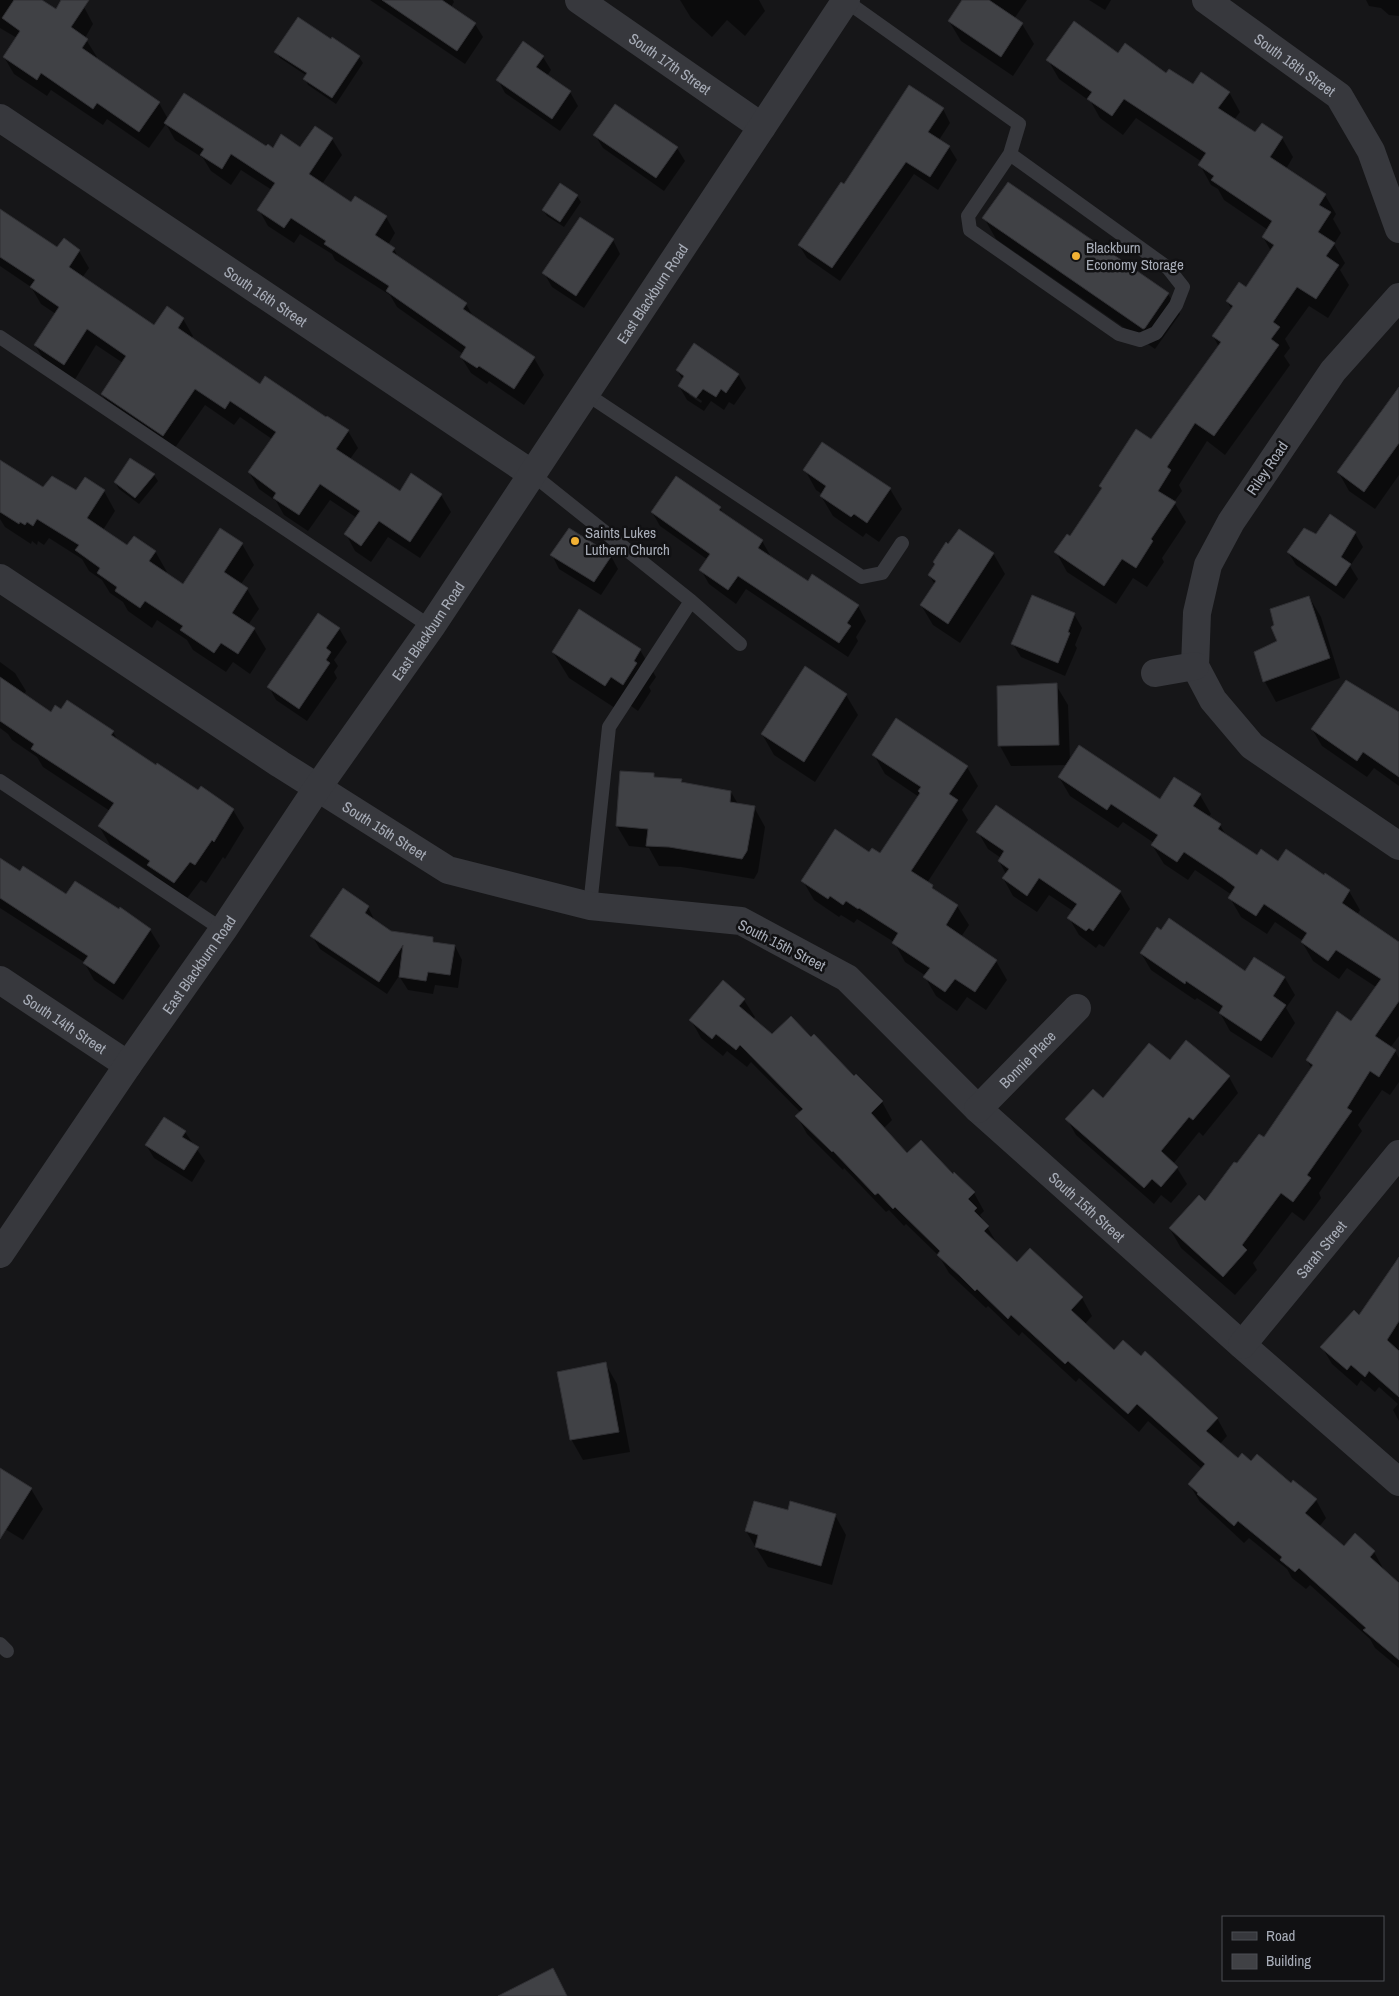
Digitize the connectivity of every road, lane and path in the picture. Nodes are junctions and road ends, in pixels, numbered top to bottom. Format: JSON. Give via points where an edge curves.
{"nodes":[{"id":1,"x":579,"y":0,"type":"edge"},
{"id":2,"x":846,"y":0,"type":"edge"},
{"id":3,"x":1206,"y":0,"type":"edge"},
{"id":4,"x":0,"y":118,"type":"edge"},
{"id":5,"x":762,"y":127,"type":"junction"},
{"id":6,"x":1010,"y":154,"type":"junction"},
{"id":7,"x":1399,"y":230,"type":"edge"},
{"id":8,"x":1399,"y":297,"type":"edge"},
{"id":9,"x":0,"y":337,"type":"edge"},
{"id":10,"x":585,"y":393,"type":"junction"},
{"id":11,"x":532,"y":474,"type":"junction"},
{"id":12,"x":902,"y":543,"type":"dead end"},
{"id":13,"x":0,"y":578,"type":"edge"},
{"id":14,"x":691,"y":601,"type":"junction"},
{"id":15,"x":431,"y":626,"type":"junction"},
{"id":16,"x":740,"y":644,"type":"dead end"},
{"id":17,"x":1195,"y":666,"type":"junction"},
{"id":18,"x":1155,"y":673,"type":"dead end"},
{"id":19,"x":0,"y":781,"type":"edge"},
{"id":20,"x":318,"y":788,"type":"junction"},
{"id":21,"x":1399,"y":846,"type":"edge"},
{"id":22,"x":590,"y":906,"type":"junction"},
{"id":23,"x":223,"y":930,"type":"junction"},
{"id":24,"x":0,"y":980,"type":"edge"},
{"id":25,"x":1077,"y":1008,"type":"dead end"},
{"id":26,"x":128,"y":1065,"type":"junction"},
{"id":27,"x":978,"y":1109,"type":"junction"},
{"id":28,"x":1399,"y":1154,"type":"edge"},
{"id":29,"x":0,"y":1254,"type":"edge"},
{"id":30,"x":1242,"y":1345,"type":"junction"},
{"id":31,"x":1399,"y":1482,"type":"edge"}],
"edges":[{"from":1,"to":5,"type":"street","name":"South 17th Street"},
{"from":2,"to":5,"type":"street","name":"East Blackburn Road"},
{"from":2,"to":6,"type":"lane","via":[[1019,124]]},
{"from":3,"to":7,"type":"street","name":"South 18th Street","via":[[1339,96],[1372,152]]},
{"from":4,"to":11,"type":"street","name":"South 16th Street"},
{"from":5,"to":10,"type":"street","name":"East Blackburn Road"},
{"from":6,"to":6,"type":"lane","via":[[1168,268],[1183,287],[1176,304],[1156,333],[1140,340],[1119,334],[970,230],[968,216]]},
{"from":8,"to":17,"type":"street","name":"Riley Road","via":[[1333,371],[1231,522],[1208,565],[1199,604]]},
{"from":9,"to":15,"type":"lane"},
{"from":10,"to":11,"type":"street","name":"East Blackburn Road"},
{"from":10,"to":12,"type":"lane","via":[[862,578],[882,573]]},
{"from":11,"to":14,"type":"lane"},
{"from":11,"to":15,"type":"street","name":"East Blackburn Road"},
{"from":13,"to":20,"type":"street","name":"South 15th Street"},
{"from":14,"to":16,"type":"lane"},
{"from":14,"to":22,"type":"lane","via":[[609,728]]},
{"from":15,"to":20,"type":"street","name":"East Blackburn Road"},
{"from":17,"to":18,"type":"street"},
{"from":17,"to":21,"type":"street","via":[[1214,700],[1252,746]]},
{"from":19,"to":23,"type":"lane"},
{"from":20,"to":22,"type":"street","name":"South 15th Street","via":[[448,870]]},
{"from":20,"to":23,"type":"street","name":"East Blackburn Road"},
{"from":22,"to":27,"type":"street","name":"South 15th Street","via":[[741,921],[847,978]]},
{"from":23,"to":26,"type":"street","name":"East Blackburn Road"},
{"from":24,"to":26,"type":"street","name":"South 14th Street"},
{"from":25,"to":27,"type":"street","name":"Bonnie Place"},
{"from":26,"to":29,"type":"street","name":"East Blackburn Road"},
{"from":27,"to":30,"type":"street","name":"South 15th Street"},
{"from":28,"to":30,"type":"street","name":"Sarah Street"},
{"from":30,"to":31,"type":"street","name":"South 15th Street"}]}
